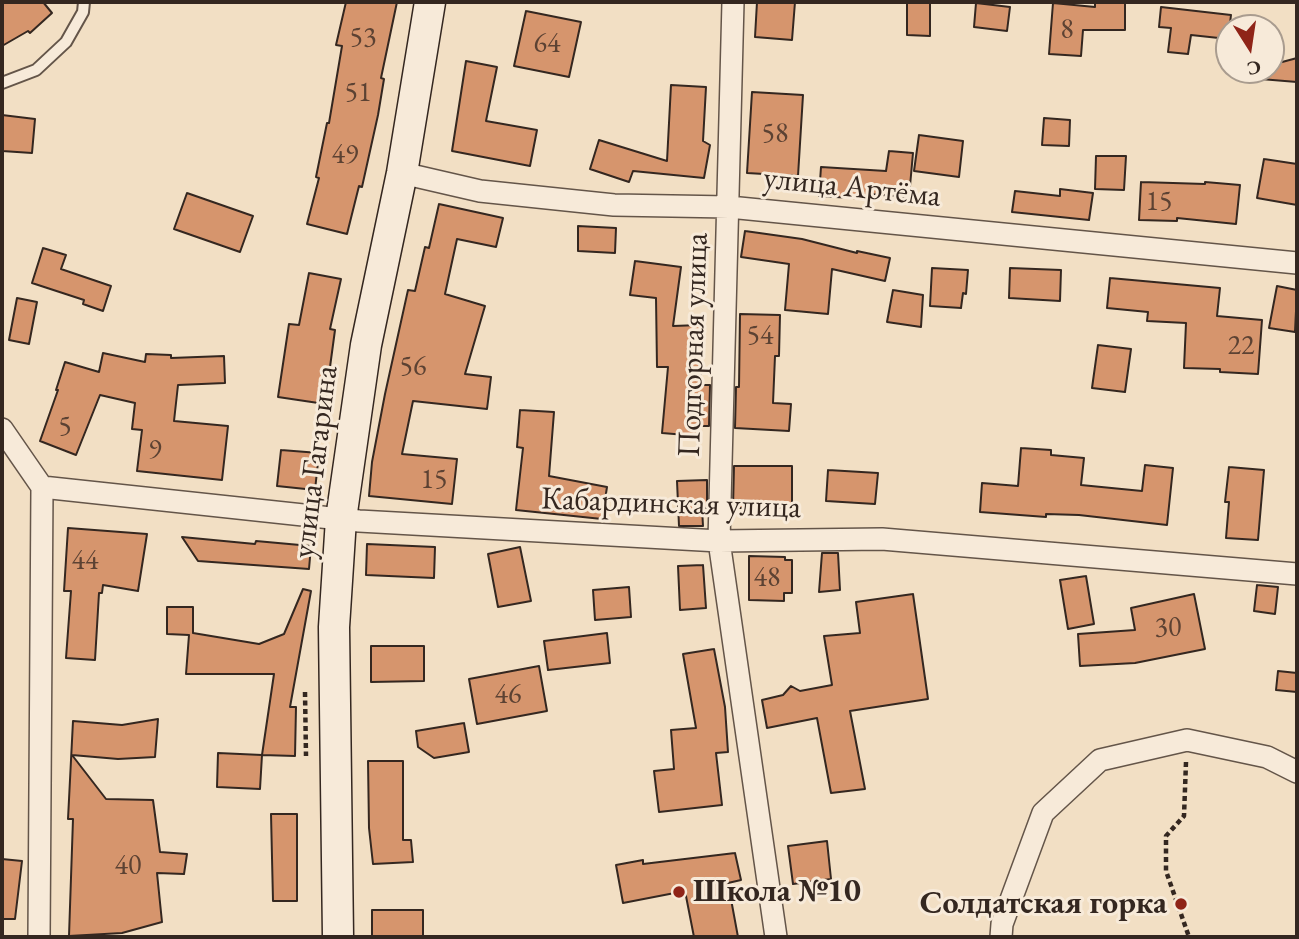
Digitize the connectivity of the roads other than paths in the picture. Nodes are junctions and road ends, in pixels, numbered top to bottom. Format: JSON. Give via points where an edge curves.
{"nodes":[{"id":1,"x":84,"y":2,"type":"edge"},
{"id":2,"x":430,"y":2,"type":"edge"},
{"id":3,"x":733,"y":2,"type":"edge"},
{"id":4,"x":2,"y":83,"type":"edge"},
{"id":5,"x":402,"y":173,"type":"junction"},
{"id":6,"x":729,"y":207,"type":"junction"},
{"id":7,"x":1297,"y":263,"type":"edge"},
{"id":8,"x":2,"y":429,"type":"edge"},
{"id":9,"x":42,"y":486,"type":"junction"},
{"id":10,"x":341,"y":519,"type":"junction"},
{"id":11,"x":719,"y":541,"type":"junction"},
{"id":12,"x":1297,"y":574,"type":"edge"},
{"id":13,"x":1297,"y":772,"type":"edge"},
{"id":14,"x":39,"y":937,"type":"edge"},
{"id":15,"x":338,"y":937,"type":"edge"},
{"id":16,"x":776,"y":937,"type":"edge"},
{"id":17,"x":1001,"y":937,"type":"edge"}],
"edges":[{"from":1,"to":4,"type":"lane","via":[[66,42],[36,69]]},
{"from":2,"to":5,"type":"street","name":"улица Гагарина"},
{"from":3,"to":6,"type":"street","name":"Подгорная улица"},
{"from":5,"to":6,"type":"street","name":"улица Артёма","via":[[494,193],[614,205]]},
{"from":5,"to":10,"type":"street","name":"улица Гагарина","via":[[366,345]]},
{"from":6,"to":7,"type":"street","name":"улица Артёма"},
{"from":6,"to":11,"type":"street","name":"Подгорная улица"},
{"from":8,"to":9,"type":"street"},
{"from":9,"to":10,"type":"street","name":"Кабардинская улица"},
{"from":9,"to":14,"type":"street"},
{"from":10,"to":11,"type":"street","name":"Кабардинская улица"},
{"from":10,"to":15,"type":"street","name":"улица Гагарина","via":[[334,627]]},
{"from":11,"to":12,"type":"street","name":"Кабардинская улица","via":[[882,539]]},
{"from":11,"to":16,"type":"street","name":"Подгорная улица"},
{"from":13,"to":17,"type":"street","via":[[1267,757],[1187,740],[1100,760],[1042,813]]}]}
